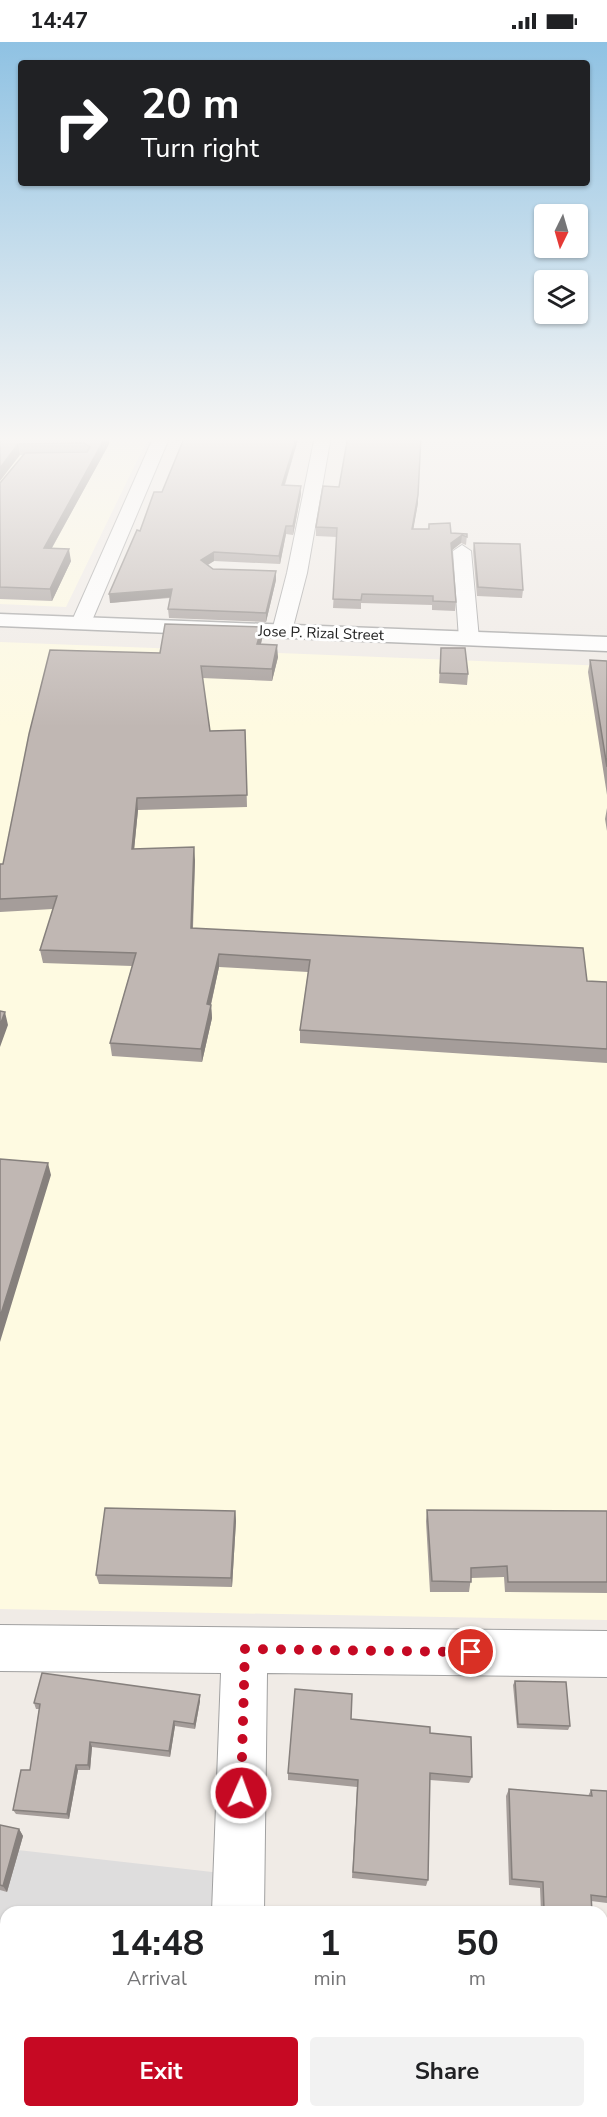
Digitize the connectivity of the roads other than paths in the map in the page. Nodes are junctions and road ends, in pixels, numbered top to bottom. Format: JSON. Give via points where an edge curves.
{"nodes":[{"id":1,"x":120,"y":533,"type":"edge"},
{"id":2,"x":305,"y":533,"type":"edge"},
{"id":3,"x":462,"y":551,"type":"edge"},
{"id":4,"x":273,"y":572,"type":"edge"},
{"id":5,"x":297,"y":573,"type":"junction"},
{"id":6,"x":0,"y":620,"type":"edge"},
{"id":7,"x":81,"y":623,"type":"junction"},
{"id":8,"x":282,"y":631,"type":"junction"},
{"id":9,"x":469,"y":639,"type":"junction"},
{"id":10,"x":607,"y":644,"type":"edge"},
{"id":11,"x":0,"y":1648,"type":"edge"},
{"id":12,"x":245,"y":1649,"type":"junction"},
{"id":13,"x":607,"y":1654,"type":"edge"},
{"id":14,"x":238,"y":1906,"type":"edge"}],
"edges":[{"from":1,"to":7,"type":"street"},
{"from":2,"to":5,"type":"street"},
{"from":3,"to":9,"type":"street"},
{"from":4,"to":5,"type":"street"},
{"from":5,"to":8,"type":"street"},
{"from":6,"to":7,"type":"street","name":"Jose P. Rizal Street"},
{"from":7,"to":8,"type":"street","name":"Jose P. Rizal Street"},
{"from":8,"to":9,"type":"street","name":"Jose P. Rizal Street"},
{"from":9,"to":10,"type":"street","name":"Jose P. Rizal Street"},
{"from":11,"to":12,"type":"street"},
{"from":12,"to":13,"type":"street"},
{"from":12,"to":14,"type":"street"}]}
